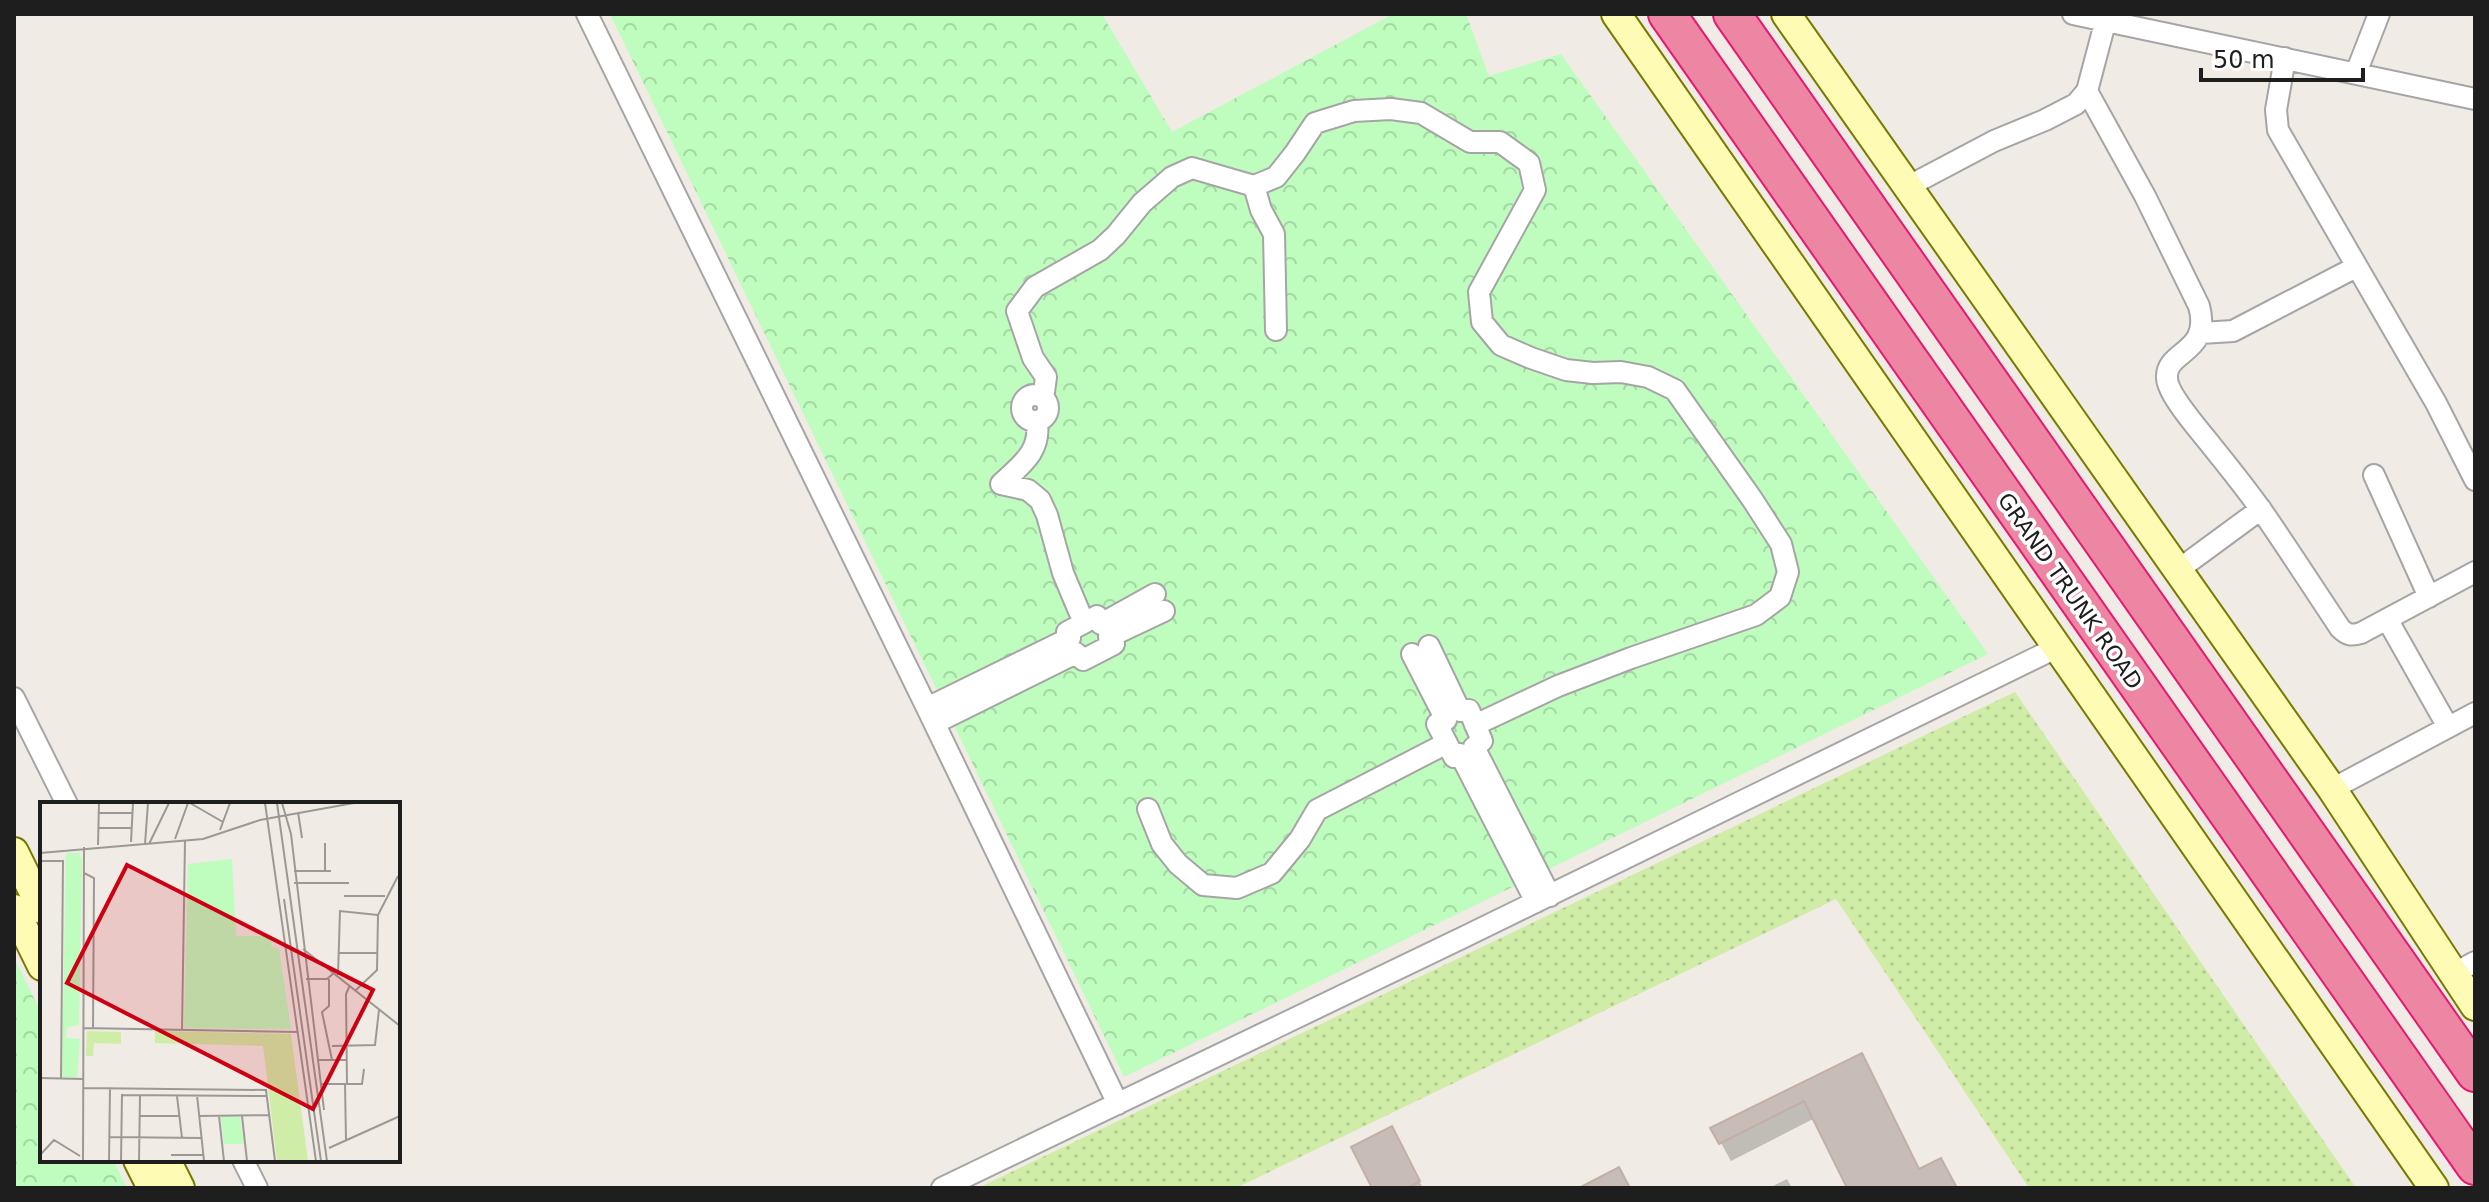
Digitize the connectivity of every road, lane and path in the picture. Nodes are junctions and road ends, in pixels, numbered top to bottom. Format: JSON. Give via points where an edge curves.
{"nodes":[{"id":1,"x":587,"y":14,"type":"edge"},
{"id":2,"x":1616,"y":14,"type":"edge"},
{"id":3,"x":1667,"y":14,"type":"edge"},
{"id":4,"x":1732,"y":14,"type":"edge"},
{"id":5,"x":1786,"y":14,"type":"edge"},
{"id":6,"x":2073,"y":14,"type":"edge"},
{"id":7,"x":2379,"y":14,"type":"edge"},
{"id":8,"x":2105,"y":23,"type":"junction"},
{"id":9,"x":2148,"y":23,"type":"edge"},
{"id":10,"x":2285,"y":58,"type":"junction"},
{"id":11,"x":2356,"y":73,"type":"junction"},
{"id":12,"x":2087,"y":91,"type":"junction"},
{"id":13,"x":2475,"y":99,"type":"edge"},
{"id":14,"x":1254,"y":186,"type":"junction"},
{"id":15,"x":1907,"y":187,"type":"junction"},
{"id":16,"x":2356,"y":267,"type":"junction"},
{"id":17,"x":1276,"y":330,"type":"dead end"},
{"id":18,"x":2201,"y":333,"type":"junction"},
{"id":19,"x":2374,"y":475,"type":"dead end"},
{"id":20,"x":2475,"y":480,"type":"edge"},
{"id":21,"x":2261,"y":509,"type":"junction"},
{"id":22,"x":2178,"y":570,"type":"junction"},
{"id":23,"x":2475,"y":572,"type":"edge"},
{"id":24,"x":2429,"y":597,"type":"junction"},
{"id":25,"x":2387,"y":619,"type":"junction"},
{"id":26,"x":1084,"y":623,"type":"junction"},
{"id":27,"x":2056,"y":648,"type":"junction"},
{"id":28,"x":14,"y":698,"type":"edge"},
{"id":29,"x":2475,"y":713,"type":"edge"},
{"id":30,"x":931,"y":716,"type":"junction"},
{"id":31,"x":1475,"y":725,"type":"junction"},
{"id":32,"x":2448,"y":727,"type":"junction"},
{"id":33,"x":1447,"y":743,"type":"junction"},
{"id":34,"x":2332,"y":789,"type":"junction"},
{"id":35,"x":66,"y":802,"type":"edge"},
{"id":36,"x":1148,"y":809,"type":"dead end"},
{"id":37,"x":14,"y":852,"type":"edge"},
{"id":38,"x":1543,"y":899,"type":"junction"},
{"id":39,"x":40,"y":905,"type":"edge"},
{"id":40,"x":14,"y":909,"type":"edge"},
{"id":41,"x":40,"y":962,"type":"edge"},
{"id":42,"x":2464,"y":968,"type":"edge"},
{"id":43,"x":2475,"y":1006,"type":"edge"},
{"id":44,"x":2475,"y":1073,"type":"edge"},
{"id":45,"x":1118,"y":1104,"type":"junction"},
{"id":46,"x":139,"y":1162,"type":"edge"},
{"id":47,"x":167,"y":1162,"type":"edge"},
{"id":48,"x":244,"y":1162,"type":"edge"},
{"id":49,"x":2475,"y":1166,"type":"edge"},
{"id":50,"x":152,"y":1188,"type":"edge"},
{"id":51,"x":180,"y":1188,"type":"edge"},
{"id":52,"x":257,"y":1188,"type":"edge"},
{"id":53,"x":942,"y":1188,"type":"edge"},
{"id":54,"x":2434,"y":1188,"type":"edge"}],
"edges":[{"from":1,"to":30,"type":"street"},
{"from":2,"to":27,"type":"street"},
{"from":3,"to":49,"type":"highway","name":"GRAND TRUNK ROAD"},
{"from":4,"to":44,"type":"highway"},
{"from":5,"to":15,"type":"street"},
{"from":6,"to":8,"type":"street"},
{"from":7,"to":11,"type":"street"},
{"from":8,"to":9,"type":"street"},
{"from":8,"to":12,"type":"street"},
{"from":9,"to":10,"type":"street"},
{"from":10,"to":11,"type":"street"},
{"from":10,"to":16,"type":"street","via":[[2278,130]]},
{"from":11,"to":13,"type":"street"},
{"from":12,"to":15,"type":"street","via":[[2061,113]]},
{"from":12,"to":18,"type":"street","via":[[2199,306]]},
{"from":14,"to":17,"type":"street","via":[[1274,234]]},
{"from":14,"to":26,"type":"street","via":[[1192,168],[1172,177],[1100,250],[1035,287],[1017,311],[1033,358],[1046,377],[1044,392],[1026,393],[1046,400],[1049,409],[1037,421],[1039,437],[1029,457],[1001,484],[1028,490],[1040,500]]},
{"from":14,"to":31,"type":"street","via":[[1276,177],[1315,123],[1354,111],[1421,113],[1470,142],[1500,142],[1529,163],[1535,190],[1479,292],[1482,322],[1501,345],[1531,358],[1566,370],[1648,377],[1675,390],[1781,544],[1788,572],[1780,597],[1756,615],[1558,686]]},
{"from":15,"to":22,"type":"street"},
{"from":16,"to":18,"type":"street","via":[[2233,331]]},
{"from":16,"to":20,"type":"street"},
{"from":18,"to":21,"type":"street","via":[[2169,368],[2170,389]]},
{"from":19,"to":24,"type":"street"},
{"from":21,"to":22,"type":"street"},
{"from":21,"to":25,"type":"street","via":[[2346,634],[2353,636]]},
{"from":22,"to":34,"type":"street"},
{"from":23,"to":24,"type":"street"},
{"from":24,"to":25,"type":"street"},
{"from":25,"to":32,"type":"street"},
{"from":26,"to":30,"type":"street","via":[[1067,632],[1070,638]]},
{"from":26,"to":30,"type":"street","via":[[1097,616],[1101,624],[1160,602],[1109,637],[1114,644],[1083,660],[1076,653]]},
{"from":27,"to":38,"type":"street"},
{"from":27,"to":54,"type":"street"},
{"from":28,"to":35,"type":"street"},
{"from":29,"to":32,"type":"street"},
{"from":30,"to":45,"type":"street"},
{"from":31,"to":33,"type":"street","via":[[1469,710],[1460,711],[1420,650],[1446,720],[1437,724]]},
{"from":31,"to":38,"type":"street","via":[[1482,741],[1474,747]]},
{"from":32,"to":34,"type":"street"},
{"from":33,"to":36,"type":"street","via":[[1317,810],[1272,873],[1237,888],[1203,885],[1178,864],[1162,844]]},
{"from":33,"to":38,"type":"street","via":[[1454,757],[1460,754]]},
{"from":34,"to":42,"type":"street"},
{"from":37,"to":39,"type":"street"},
{"from":38,"to":45,"type":"street"},
{"from":40,"to":41,"type":"street"},
{"from":42,"to":43,"type":"street"},
{"from":45,"to":53,"type":"street"},
{"from":46,"to":50,"type":"street"},
{"from":47,"to":51,"type":"street"},
{"from":48,"to":52,"type":"street"}]}
